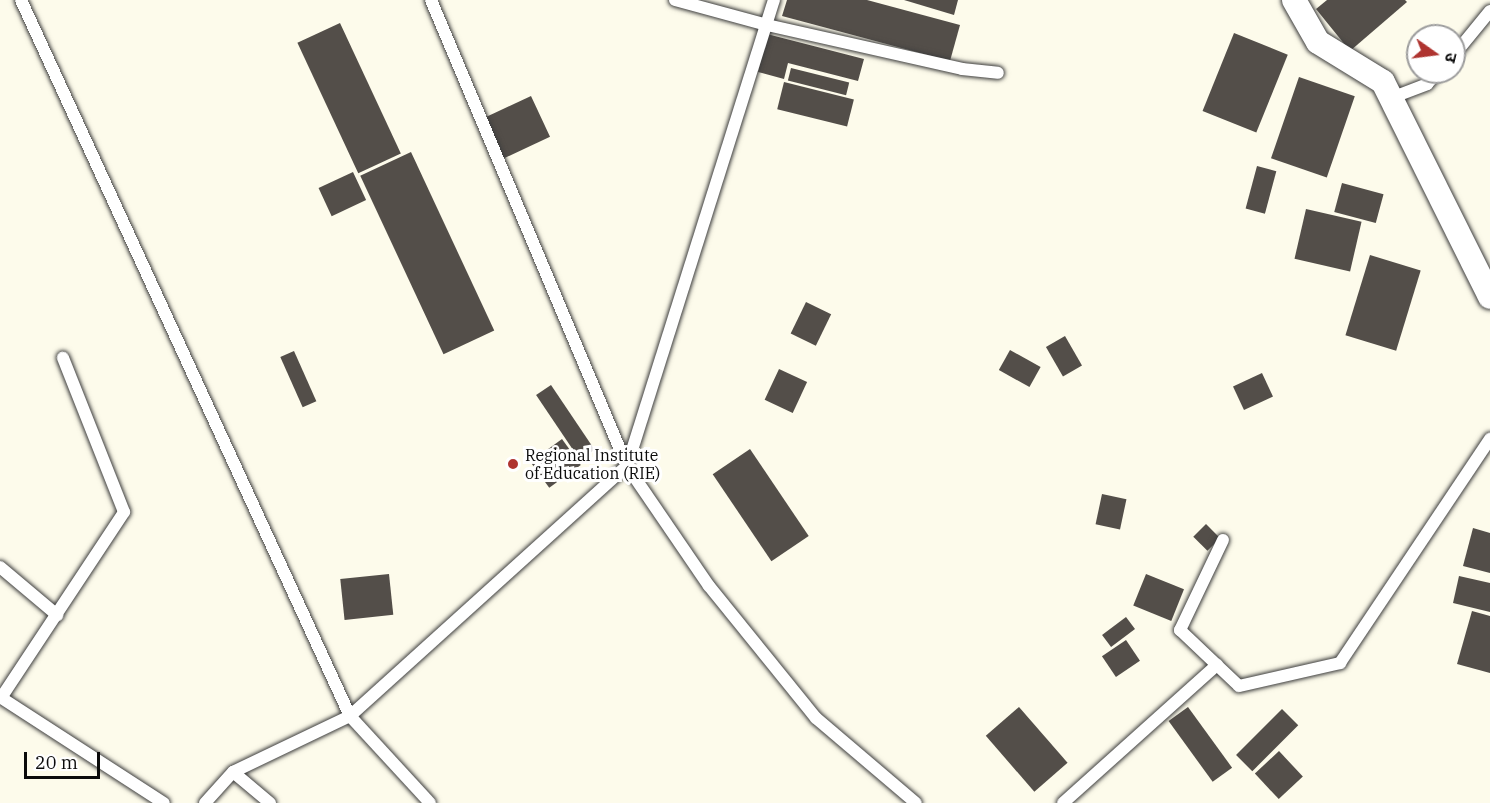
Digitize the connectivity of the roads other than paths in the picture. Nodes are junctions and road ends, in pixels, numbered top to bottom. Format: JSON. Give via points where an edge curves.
{"nodes":[{"id":1,"x":21,"y":0,"type":"edge"},
{"id":2,"x":431,"y":0,"type":"edge"},
{"id":3,"x":675,"y":0,"type":"edge"},
{"id":4,"x":774,"y":0,"type":"edge"},
{"id":5,"x":1303,"y":4,"type":"edge"},
{"id":6,"x":1490,"y":11,"type":"edge"},
{"id":7,"x":767,"y":25,"type":"junction"},
{"id":8,"x":1466,"y":41,"type":"edge"},
{"id":9,"x":998,"y":73,"type":"dead end"},
{"id":10,"x":1427,"y":84,"type":"edge"},
{"id":11,"x":1391,"y":98,"type":"junction"},
{"id":12,"x":1490,"y":297,"type":"edge"},
{"id":13,"x":63,"y":358,"type":"dead end"},
{"id":14,"x":1490,"y":439,"type":"edge"},
{"id":15,"x":627,"y":466,"type":"junction"},
{"id":16,"x":1223,"y":540,"type":"dead end"},
{"id":17,"x":0,"y":567,"type":"edge"},
{"id":18,"x":57,"y":615,"type":"junction"},
{"id":19,"x":1218,"y":665,"type":"junction"},
{"id":20,"x":0,"y":698,"type":"edge"},
{"id":21,"x":350,"y":716,"type":"junction"},
{"id":22,"x":233,"y":771,"type":"junction"},
{"id":23,"x":164,"y":803,"type":"edge"},
{"id":24,"x":205,"y":803,"type":"edge"},
{"id":25,"x":270,"y":803,"type":"edge"},
{"id":26,"x":430,"y":803,"type":"edge"},
{"id":27,"x":916,"y":803,"type":"edge"},
{"id":28,"x":1063,"y":803,"type":"edge"}],
"edges":[{"from":1,"to":21,"type":"lane"},
{"from":2,"to":15,"type":"lane"},
{"from":3,"to":7,"type":"lane"},
{"from":4,"to":7,"type":"lane"},
{"from":5,"to":11,"type":"street","via":[[1318,42],[1383,82]]},
{"from":6,"to":8,"type":"lane"},
{"from":7,"to":9,"type":"lane","via":[[962,69]]},
{"from":7,"to":15,"type":"lane"},
{"from":10,"to":11,"type":"lane"},
{"from":11,"to":12,"type":"street"},
{"from":13,"to":18,"type":"lane","via":[[124,513]]},
{"from":14,"to":19,"type":"lane","via":[[1340,663],[1239,686]]},
{"from":15,"to":21,"type":"lane"},
{"from":15,"to":27,"type":"lane","via":[[709,586],[816,718]]},
{"from":16,"to":19,"type":"lane","via":[[1180,630]]},
{"from":17,"to":18,"type":"lane"},
{"from":18,"to":20,"type":"lane"},
{"from":19,"to":28,"type":"lane"},
{"from":20,"to":23,"type":"lane"},
{"from":21,"to":22,"type":"lane"},
{"from":21,"to":26,"type":"lane"},
{"from":22,"to":24,"type":"lane"},
{"from":22,"to":25,"type":"lane"}]}
